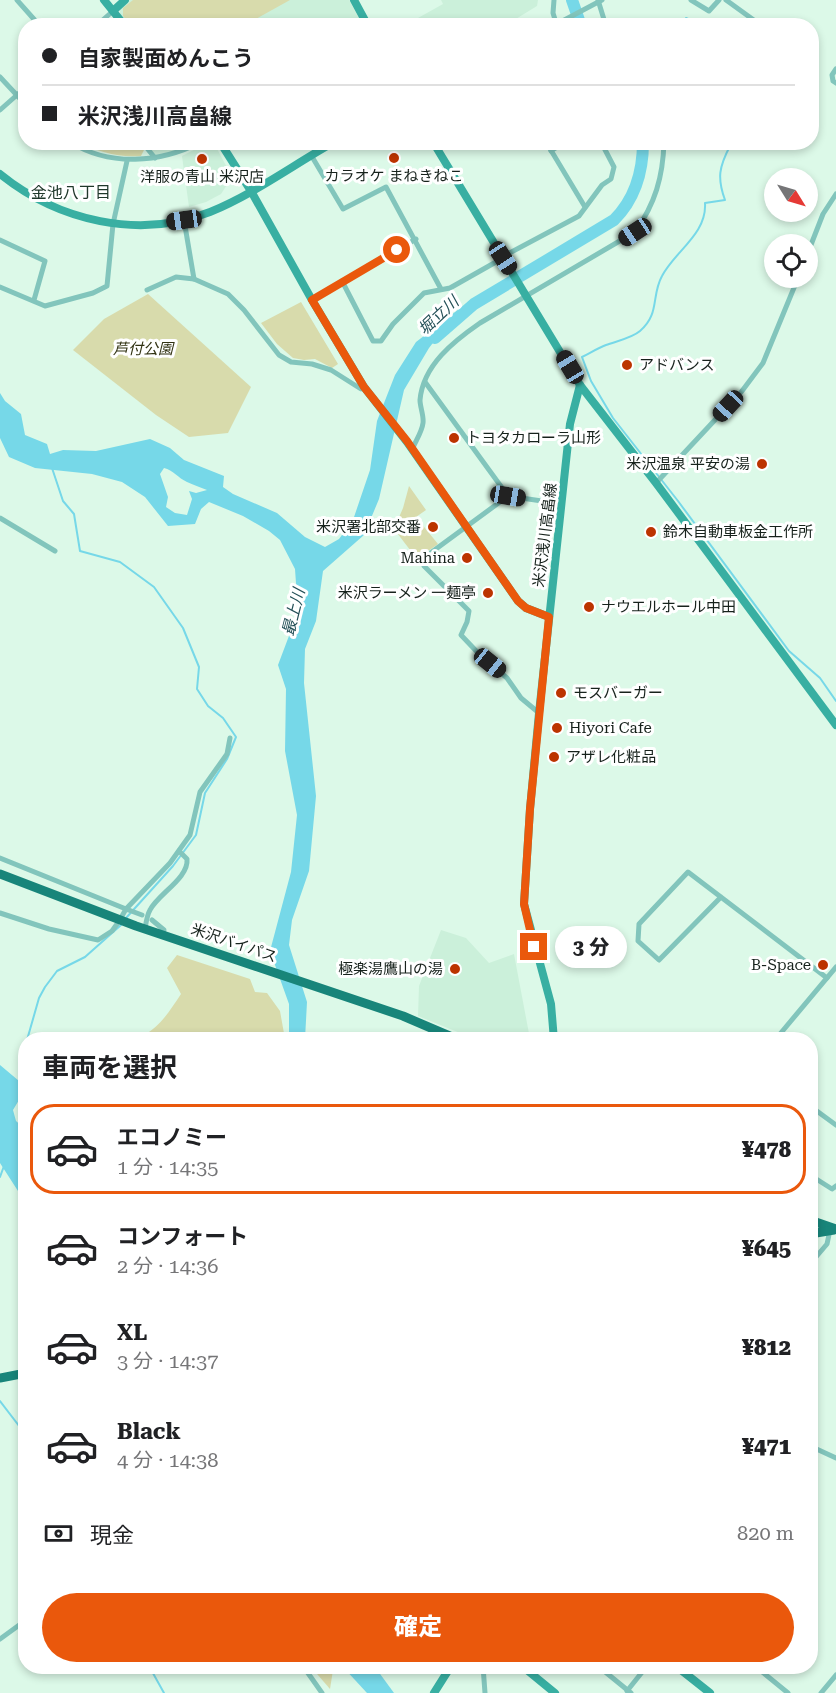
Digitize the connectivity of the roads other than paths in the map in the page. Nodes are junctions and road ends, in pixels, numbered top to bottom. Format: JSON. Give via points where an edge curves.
{"nodes":[{"id":1,"x":17,"y":0,"type":"edge"},
{"id":2,"x":104,"y":0,"type":"edge"},
{"id":3,"x":125,"y":0,"type":"edge"},
{"id":4,"x":354,"y":0,"type":"edge"},
{"id":5,"x":554,"y":0,"type":"edge"},
{"id":6,"x":691,"y":0,"type":"edge"},
{"id":7,"x":719,"y":0,"type":"edge"},
{"id":8,"x":726,"y":0,"type":"edge"},
{"id":9,"x":600,"y":1,"type":"edge"},
{"id":10,"x":113,"y":11,"type":"junction"},
{"id":11,"x":33,"y":18,"type":"edge"},
{"id":12,"x":105,"y":18,"type":"edge"},
{"id":13,"x":119,"y":18,"type":"edge"},
{"id":14,"x":364,"y":18,"type":"edge"},
{"id":15,"x":554,"y":18,"type":"edge"},
{"id":16,"x":568,"y":18,"type":"edge"},
{"id":17,"x":604,"y":18,"type":"edge"},
{"id":18,"x":751,"y":18,"type":"edge"},
{"id":19,"x":836,"y":69,"type":"edge"},
{"id":20,"x":0,"y":77,"type":"edge"},
{"id":21,"x":836,"y":83,"type":"edge"},
{"id":22,"x":16,"y":95,"type":"joint"},
{"id":23,"x":0,"y":110,"type":"edge"},
{"id":24,"x":85,"y":150,"type":"edge"},
{"id":25,"x":148,"y":150,"type":"edge"},
{"id":26,"x":184,"y":150,"type":"edge"},
{"id":27,"x":225,"y":150,"type":"edge"},
{"id":28,"x":320,"y":150,"type":"edge"},
{"id":29,"x":439,"y":150,"type":"edge"},
{"id":30,"x":605,"y":150,"type":"edge"},
{"id":31,"x":663,"y":150,"type":"edge"},
{"id":32,"x":551,"y":151,"type":"edge"},
{"id":33,"x":311,"y":155,"type":"junction"},
{"id":34,"x":155,"y":158,"type":"junction"},
{"id":35,"x":127,"y":161,"type":"junction"},
{"id":36,"x":0,"y":174,"type":"edge"},
{"id":37,"x":251,"y":191,"type":"junction"},
{"id":38,"x":836,"y":194,"type":"edge"},
{"id":39,"x":585,"y":207,"type":"junction"},
{"id":40,"x":184,"y":220,"type":"junction"},
{"id":41,"x":112,"y":224,"type":"junction"},
{"id":42,"x":815,"y":234,"type":"edge"},
{"id":43,"x":416,"y":239,"type":"junction"},
{"id":44,"x":0,"y":240,"type":"edge"},
{"id":45,"x":502,"y":258,"type":"junction"},
{"id":46,"x":194,"y":279,"type":"junction"},
{"id":47,"x":342,"y":281,"type":"junction"},
{"id":48,"x":0,"y":286,"type":"edge"},
{"id":49,"x":794,"y":288,"type":"edge"},
{"id":50,"x":441,"y":289,"type":"junction"},
{"id":51,"x":147,"y":290,"type":"dead end"},
{"id":52,"x":526,"y":293,"type":"junction"},
{"id":53,"x":34,"y":300,"type":"junction"},
{"id":54,"x":312,"y":300,"type":"junction"},
{"id":55,"x":425,"y":382,"type":"junction"},
{"id":56,"x":580,"y":385,"type":"junction"},
{"id":57,"x":364,"y":387,"type":"junction"},
{"id":58,"x":412,"y":450,"type":"junction"},
{"id":59,"x":656,"y":483,"type":"junction"},
{"id":60,"x":508,"y":496,"type":"junction"},
{"id":61,"x":562,"y":504,"type":"junction"},
{"id":62,"x":0,"y":518,"type":"edge"},
{"id":63,"x":467,"y":528,"type":"junction"},
{"id":64,"x":55,"y":551,"type":"dead end"},
{"id":65,"x":549,"y":617,"type":"junction"},
{"id":66,"x":539,"y":712,"type":"junction"},
{"id":67,"x":836,"y":725,"type":"edge"},
{"id":68,"x":230,"y":738,"type":"dead end"},
{"id":69,"x":182,"y":853,"type":"junction"},
{"id":70,"x":0,"y":858,"type":"edge"},
{"id":71,"x":0,"y":874,"type":"edge"},
{"id":72,"x":721,"y":897,"type":"junction"},
{"id":73,"x":128,"y":910,"type":"junction"},
{"id":74,"x":0,"y":913,"type":"edge"},
{"id":75,"x":140,"y":915,"type":"dead end"},
{"id":76,"x":122,"y":916,"type":"dead end"},
{"id":77,"x":114,"y":920,"type":"junction"},
{"id":78,"x":152,"y":920,"type":"dead end"},
{"id":79,"x":140,"y":928,"type":"junction"},
{"id":80,"x":167,"y":936,"type":"junction"},
{"id":81,"x":836,"y":967,"type":"edge"},
{"id":82,"x":827,"y":978,"type":"junction"},
{"id":83,"x":440,"y":1032,"type":"edge"},
{"id":84,"x":553,"y":1032,"type":"edge"},
{"id":85,"x":782,"y":1032,"type":"edge"},
{"id":86,"x":818,"y":1112,"type":"edge"},
{"id":87,"x":836,"y":1125,"type":"edge"},
{"id":88,"x":818,"y":1180,"type":"edge"},
{"id":89,"x":836,"y":1186,"type":"edge"},
{"id":90,"x":818,"y":1222,"type":"edge"},
{"id":91,"x":835,"y":1227,"type":"edge"},
{"id":92,"x":818,"y":1228,"type":"edge"},
{"id":93,"x":818,"y":1232,"type":"edge"},
{"id":94,"x":818,"y":1255,"type":"edge"},
{"id":95,"x":18,"y":1369,"type":"edge"},
{"id":96,"x":0,"y":1372,"type":"edge"},
{"id":97,"x":18,"y":1375,"type":"edge"},
{"id":98,"x":0,"y":1378,"type":"edge"},
{"id":99,"x":818,"y":1450,"type":"edge"},
{"id":100,"x":836,"y":1458,"type":"edge"},
{"id":101,"x":18,"y":1626,"type":"edge"},
{"id":102,"x":0,"y":1639,"type":"edge"},
{"id":103,"x":309,"y":1674,"type":"edge"},
{"id":104,"x":446,"y":1674,"type":"edge"},
{"id":105,"x":484,"y":1674,"type":"edge"},
{"id":106,"x":532,"y":1674,"type":"edge"},
{"id":107,"x":607,"y":1674,"type":"edge"},
{"id":108,"x":641,"y":1674,"type":"edge"},
{"id":109,"x":686,"y":1674,"type":"edge"},
{"id":110,"x":765,"y":1674,"type":"edge"},
{"id":111,"x":836,"y":1674,"type":"edge"},
{"id":112,"x":435,"y":1691,"type":"edge"},
{"id":113,"x":628,"y":1692,"type":"edge"},
{"id":114,"x":322,"y":1693,"type":"edge"},
{"id":115,"x":485,"y":1693,"type":"edge"},
{"id":116,"x":555,"y":1693,"type":"edge"},
{"id":117,"x":710,"y":1693,"type":"edge"},
{"id":118,"x":788,"y":1693,"type":"edge"},
{"id":119,"x":821,"y":1693,"type":"edge"}],
"edges":[{"from":1,"to":11,"type":"street"},
{"from":2,"to":10,"type":"street"},
{"from":3,"to":10,"type":"street"},
{"from":4,"to":14,"type":"street"},
{"from":5,"to":15,"type":"street"},
{"from":6,"to":7,"type":"street","via":[[709,12]]},
{"from":8,"to":18,"type":"street"},
{"from":9,"to":16,"type":"street"},
{"from":9,"to":17,"type":"street"},
{"from":10,"to":12,"type":"street"},
{"from":10,"to":13,"type":"street"},
{"from":19,"to":21,"type":"street","via":[[832,75]]},
{"from":20,"to":22,"type":"street"},
{"from":22,"to":23,"type":"street"},
{"from":24,"to":35,"type":"street"},
{"from":25,"to":34,"type":"street"},
{"from":26,"to":34,"type":"street"},
{"from":27,"to":37,"type":"street"},
{"from":28,"to":33,"type":"street"},
{"from":29,"to":45,"type":"street"},
{"from":30,"to":39,"type":"street","via":[[614,167],[611,179]]},
{"from":31,"to":52,"type":"street","via":[[659,185],[635,232]]},
{"from":32,"to":39,"type":"street"},
{"from":33,"to":37,"type":"street"},
{"from":33,"to":43,"type":"street","via":[[343,209],[386,187]]},
{"from":34,"to":35,"type":"street"},
{"from":35,"to":41,"type":"street"},
{"from":36,"to":41,"type":"street","via":[[58,209]]},
{"from":37,"to":40,"type":"street","via":[[217,209]]},
{"from":37,"to":54,"type":"street"},
{"from":38,"to":42,"type":"street"},
{"from":39,"to":45,"type":"street","via":[[579,216]]},
{"from":40,"to":41,"type":"street"},
{"from":40,"to":46,"type":"street"},
{"from":41,"to":53,"type":"street","via":[[107,286],[52,306]]},
{"from":43,"to":47,"type":"street"},
{"from":43,"to":50,"type":"street"},
{"from":44,"to":53,"type":"street","via":[[45,261]]},
{"from":45,"to":50,"type":"street","via":[[450,288]]},
{"from":45,"to":52,"type":"street"},
{"from":46,"to":51,"type":"street","via":[[176,277]]},
{"from":46,"to":57,"type":"street","via":[[228,294],[279,355],[291,362],[331,370]]},
{"from":47,"to":50,"type":"street","via":[[373,341],[381,341],[424,293]]},
{"from":47,"to":54,"type":"street"},
{"from":48,"to":53,"type":"street"},
{"from":49,"to":59,"type":"street","via":[[763,363]]},
{"from":52,"to":55,"type":"street","via":[[462,336],[438,360]]},
{"from":52,"to":56,"type":"street"},
{"from":54,"to":57,"type":"street"},
{"from":55,"to":58,"type":"street","via":[[420,400],[423,424]]},
{"from":55,"to":60,"type":"street"},
{"from":56,"to":59,"type":"street"},
{"from":56,"to":61,"type":"street","name":"米沢浅川高畠線","via":[[570,424]]},
{"from":57,"to":58,"type":"street"},
{"from":58,"to":63,"type":"street"},
{"from":59,"to":67,"type":"street"},
{"from":60,"to":61,"type":"street"},
{"from":60,"to":63,"type":"street"},
{"from":61,"to":65,"type":"street","name":"米沢浅川高畠線"},
{"from":62,"to":64,"type":"street"},
{"from":63,"to":65,"type":"street","via":[[518,601]]},
{"from":63,"to":66,"type":"street","via":[[424,557],[424,566],[469,611],[461,635]]},
{"from":65,"to":66,"type":"street","name":"米沢浅川高畠線"},
{"from":66,"to":84,"type":"street","name":"米沢浅川高畠線","via":[[524,904],[551,1004]]},
{"from":68,"to":69,"type":"street","via":[[227,754],[200,792],[192,831]]},
{"from":69,"to":73,"type":"street"},
{"from":69,"to":79,"type":"street","via":[[188,865],[150,909]]},
{"from":70,"to":73,"type":"street"},
{"from":71,"to":77,"type":"highway","name":"米沢バイパス"},
{"from":72,"to":72,"type":"street","via":[[688,872],[639,924],[638,941],[660,960]]},
{"from":72,"to":82,"type":"street"},
{"from":73,"to":75,"type":"street"},
{"from":73,"to":76,"type":"street"},
{"from":74,"to":77,"type":"street","via":[[98,940],[111,931]]},
{"from":77,"to":79,"type":"highway","name":"米沢バイパス"},
{"from":78,"to":80,"type":"street"},
{"from":79,"to":80,"type":"highway","name":"米沢バイパス"},
{"from":80,"to":83,"type":"highway","name":"米沢バイパス"},
{"from":81,"to":82,"type":"street"},
{"from":82,"to":85,"type":"street"},
{"from":86,"to":87,"type":"street"},
{"from":88,"to":89,"type":"street","via":[[832,1189]]},
{"from":90,"to":91,"type":"highway"},
{"from":91,"to":92,"type":"highway"},
{"from":91,"to":93,"type":"highway"},
{"from":91,"to":94,"type":"street"},
{"from":95,"to":96,"type":"highway"},
{"from":97,"to":98,"type":"highway"},
{"from":99,"to":100,"type":"street"},
{"from":101,"to":102,"type":"street"},
{"from":103,"to":114,"type":"street"},
{"from":104,"to":112,"type":"street"},
{"from":105,"to":115,"type":"street"},
{"from":106,"to":116,"type":"street"},
{"from":107,"to":113,"type":"street"},
{"from":108,"to":113,"type":"street"},
{"from":109,"to":117,"type":"street"},
{"from":110,"to":118,"type":"street"},
{"from":111,"to":119,"type":"street"}]}
